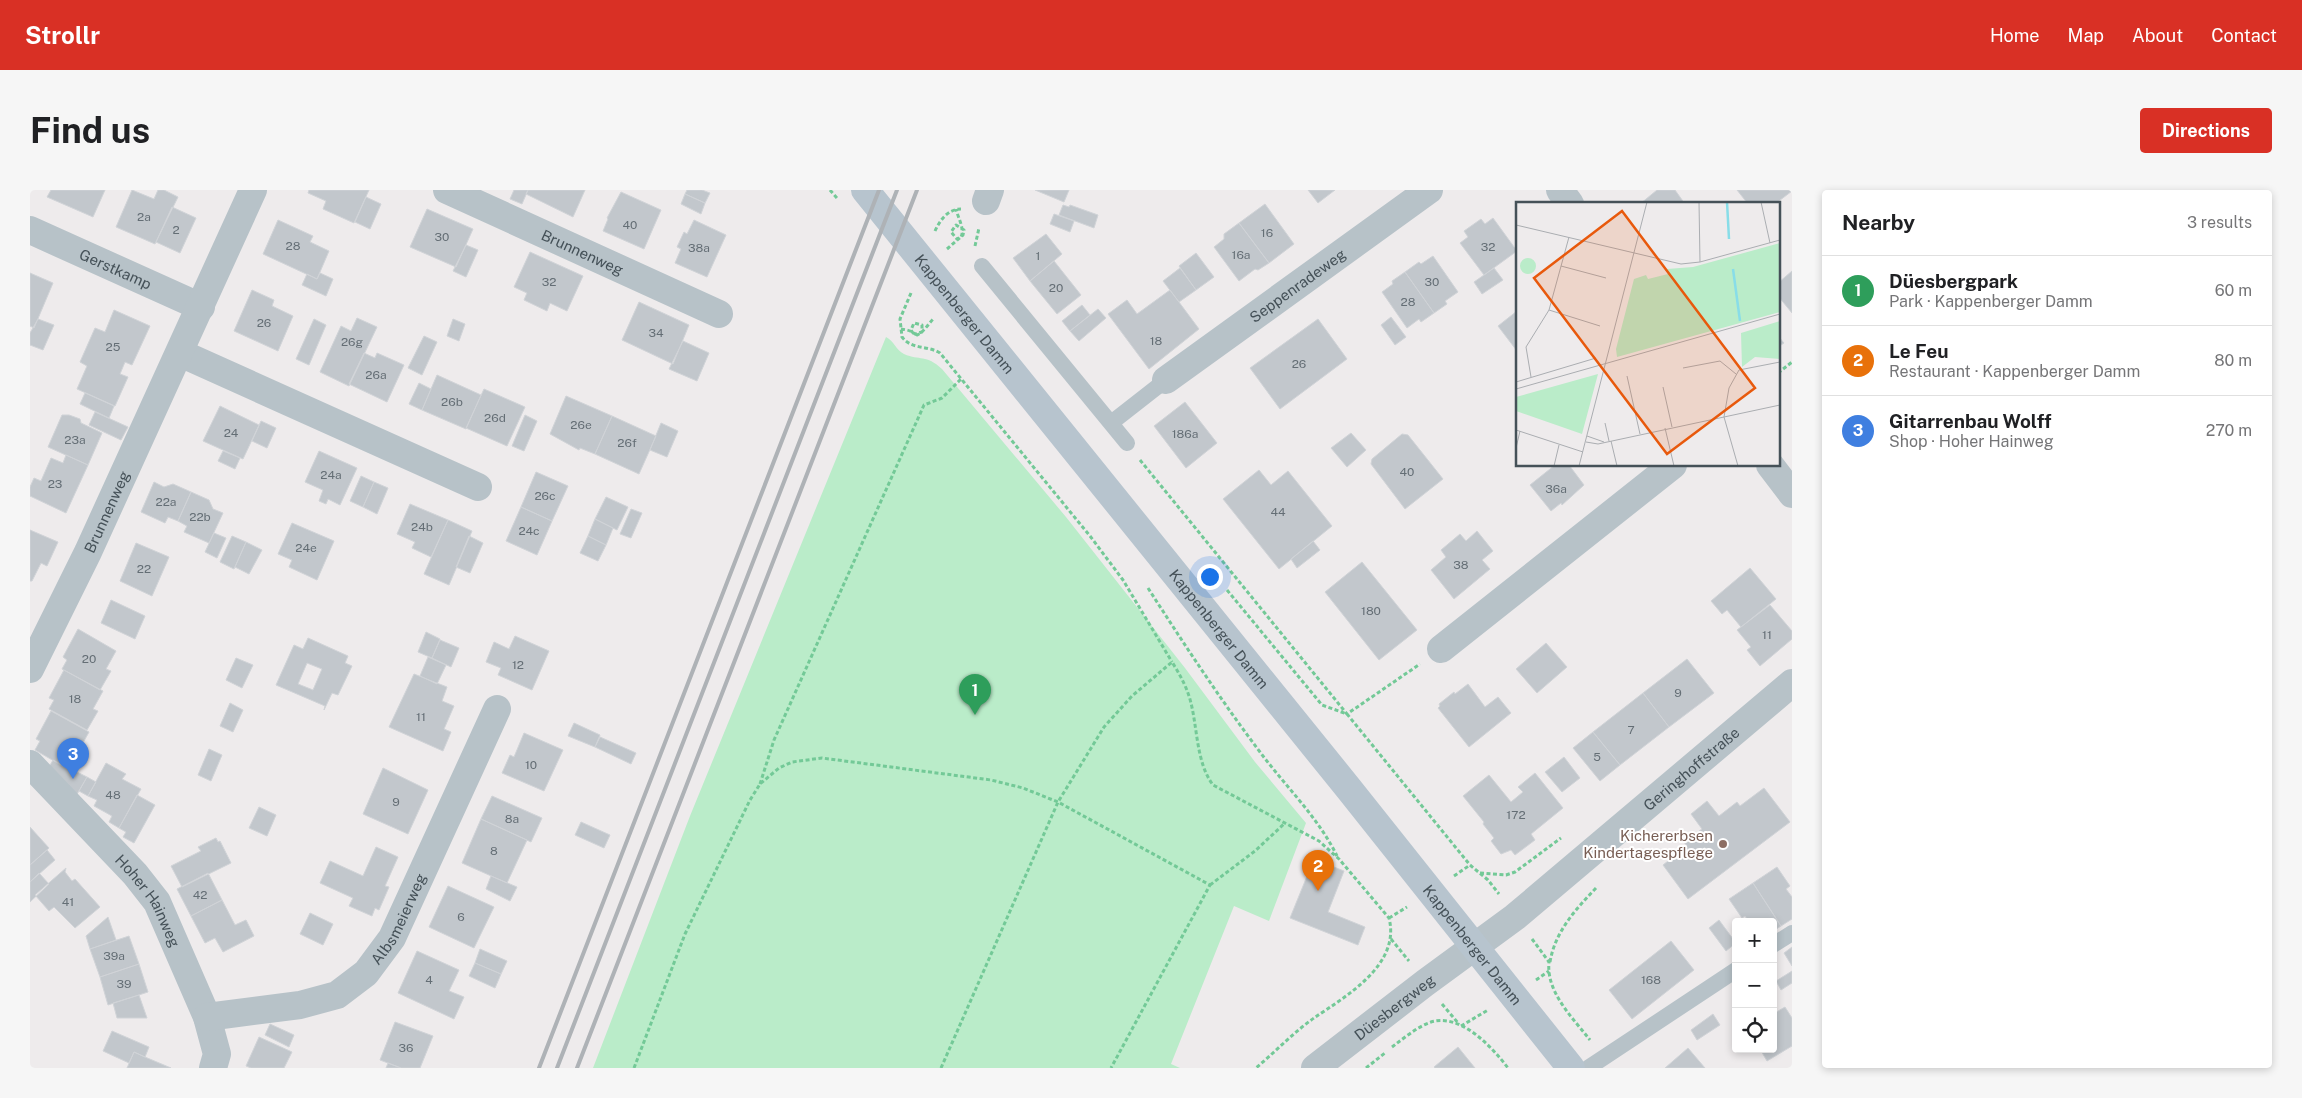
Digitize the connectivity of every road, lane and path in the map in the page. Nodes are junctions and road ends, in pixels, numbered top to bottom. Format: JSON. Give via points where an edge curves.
{"nodes":[{"id":1,"x":253,"y":190,"type":"edge"},
{"id":2,"x":446,"y":190,"type":"edge"},
{"id":3,"x":865,"y":190,"type":"edge"},
{"id":4,"x":1429,"y":190,"type":"edge"},
{"id":5,"x":1560,"y":190,"type":"edge"},
{"id":6,"x":1569,"y":202,"type":"edge"},
{"id":7,"x":980,"y":205,"type":"edge"},
{"id":8,"x":956,"y":209,"type":"junction"},
{"id":9,"x":939,"y":222,"type":"dead end"},
{"id":10,"x":30,"y":230,"type":"edge"},
{"id":11,"x":954,"y":242,"type":"dead end"},
{"id":12,"x":979,"y":261,"type":"joint"},
{"id":13,"x":201,"y":307,"type":"junction"},
{"id":14,"x":719,"y":314,"type":"dead end"},
{"id":15,"x":900,"y":320,"type":"dead end"},
{"id":16,"x":926,"y":326,"type":"dead end"},
{"id":17,"x":901,"y":329,"type":"junction"},
{"id":18,"x":180,"y":353,"type":"junction"},
{"id":19,"x":1792,"y":362,"type":"edge"},
{"id":20,"x":1780,"y":371,"type":"edge"},
{"id":21,"x":961,"y":379,"type":"junction"},
{"id":22,"x":1166,"y":380,"type":"joint"},
{"id":23,"x":1111,"y":423,"type":"junction"},
{"id":24,"x":1127,"y":443,"type":"joint"},
{"id":25,"x":1672,"y":466,"type":"edge"},
{"id":26,"x":1771,"y":466,"type":"edge"},
{"id":27,"x":478,"y":487,"type":"dead end"},
{"id":28,"x":1792,"y":494,"type":"edge"},
{"id":29,"x":1264,"y":634,"type":"dead end"},
{"id":30,"x":1440,"y":649,"type":"joint"},
{"id":31,"x":1172,"y":662,"type":"junction"},
{"id":32,"x":30,"y":669,"type":"edge"},
{"id":33,"x":1792,"y":683,"type":"edge"},
{"id":34,"x":497,"y":708,"type":"dead end"},
{"id":35,"x":1348,"y":714,"type":"junction"},
{"id":36,"x":1261,"y":754,"type":"dead end"},
{"id":37,"x":30,"y":764,"type":"edge"},
{"id":38,"x":760,"y":784,"type":"junction"},
{"id":39,"x":1058,"y":802,"type":"junction"},
{"id":40,"x":1285,"y":823,"type":"junction"},
{"id":41,"x":1339,"y":859,"type":"junction"},
{"id":42,"x":1479,"y":873,"type":"dead end"},
{"id":43,"x":1210,"y":885,"type":"junction"},
{"id":44,"x":1792,"y":932,"type":"edge"},
{"id":45,"x":1777,"y":942,"type":"edge"},
{"id":46,"x":1474,"y":947,"type":"junction"},
{"id":47,"x":1549,"y":962,"type":"dead end"},
{"id":48,"x":1732,"y":973,"type":"edge"},
{"id":49,"x":207,"y":1017,"type":"junction"},
{"id":50,"x":1604,"y":1058,"type":"junction"},
{"id":51,"x":213,"y":1068,"type":"edge"},
{"id":52,"x":634,"y":1068,"type":"edge"},
{"id":53,"x":941,"y":1068,"type":"edge"},
{"id":54,"x":1111,"y":1068,"type":"edge"},
{"id":55,"x":1256,"y":1068,"type":"edge"},
{"id":56,"x":1315,"y":1068,"type":"edge"},
{"id":57,"x":1366,"y":1068,"type":"edge"},
{"id":58,"x":1508,"y":1068,"type":"edge"},
{"id":59,"x":1571,"y":1068,"type":"edge"},
{"id":60,"x":1588,"y":1068,"type":"edge"}],
"edges":[{"from":1,"to":13,"type":"street","name":"Brunnenweg"},
{"from":2,"to":14,"type":"street","name":"Brunnenweg"},
{"from":3,"to":46,"type":"main road","name":"Kappenberger Damm"},
{"from":4,"to":22,"type":"street","name":"Seppenradeweg"},
{"from":5,"to":6,"type":"street"},
{"from":7,"to":8,"type":"path"},
{"from":7,"to":12,"type":"path","via":[[979,230],[974,247]]},
{"from":8,"to":9,"type":"path"},
{"from":8,"to":11,"type":"path","via":[[960,224],[963,228],[964,232],[961,237],[956,239],[952,228],[956,225],[961,226],[964,230],[963,235],[958,239]]},
{"from":10,"to":13,"type":"street","name":"Gerstkamp"},
{"from":12,"to":23,"type":"lane"},
{"from":13,"to":18,"type":"street","name":"Brunnenweg"},
{"from":15,"to":17,"type":"path"},
{"from":16,"to":17,"type":"path","via":[[920,333],[917,335],[913,333],[912,330],[912,326],[918,322],[923,328],[922,332],[919,334],[915,334],[912,332],[910,330]]},
{"from":17,"to":21,"type":"path","via":[[902,337],[911,345],[926,346],[940,353]]},
{"from":18,"to":27,"type":"street"},
{"from":18,"to":32,"type":"street","name":"Brunnenweg"},
{"from":19,"to":20,"type":"path"},
{"from":21,"to":31,"type":"path","via":[[1112,565]]},
{"from":21,"to":38,"type":"path","via":[[942,398],[924,405],[774,740]]},
{"from":22,"to":23,"type":"lane"},
{"from":23,"to":24,"type":"lane"},
{"from":24,"to":35,"type":"path"},
{"from":25,"to":30,"type":"street"},
{"from":26,"to":28,"type":"street"},
{"from":29,"to":35,"type":"path","via":[[1322,705]]},
{"from":30,"to":35,"type":"path"},
{"from":31,"to":39,"type":"path","via":[[1132,696],[1104,727]]},
{"from":31,"to":40,"type":"path","via":[[1190,697],[1208,778],[1221,790]]},
{"from":33,"to":46,"type":"street","name":"Geringhoffstraße","via":[[1515,917]]},
{"from":34,"to":49,"type":"street","name":"Albsmeierweg","via":[[392,938],[366,973],[337,994],[310,1002]]},
{"from":35,"to":42,"type":"path"},
{"from":36,"to":41,"type":"path","via":[[1328,836]]},
{"from":37,"to":49,"type":"street","name":"Hoher Hainweg","via":[[157,902]]},
{"from":38,"to":39,"type":"path","via":[[792,762],[822,758],[998,781]]},
{"from":38,"to":52,"type":"path","via":[[717,864]]},
{"from":39,"to":43,"type":"path"},
{"from":39,"to":53,"type":"path"},
{"from":40,"to":41,"type":"path","via":[[1319,841]]},
{"from":40,"to":43,"type":"path"},
{"from":41,"to":55,"type":"path","via":[[1389,918],[1391,938],[1378,967],[1338,1004],[1314,1019]]},
{"from":43,"to":54,"type":"path"},
{"from":44,"to":45,"type":"lane"},
{"from":46,"to":56,"type":"street","name":"Düesbergweg"},
{"from":46,"to":59,"type":"main road","name":"Kappenberger Damm"},
{"from":47,"to":50,"type":"path","via":[[1548,973],[1559,1000]]},
{"from":48,"to":50,"type":"lane"},
{"from":49,"to":51,"type":"street","name":"Hoher Hainweg","via":[[217,1054]]},
{"from":50,"to":60,"type":"lane"},
{"from":57,"to":58,"type":"path","via":[[1424,1025],[1442,1020],[1476,1036]]}]}
